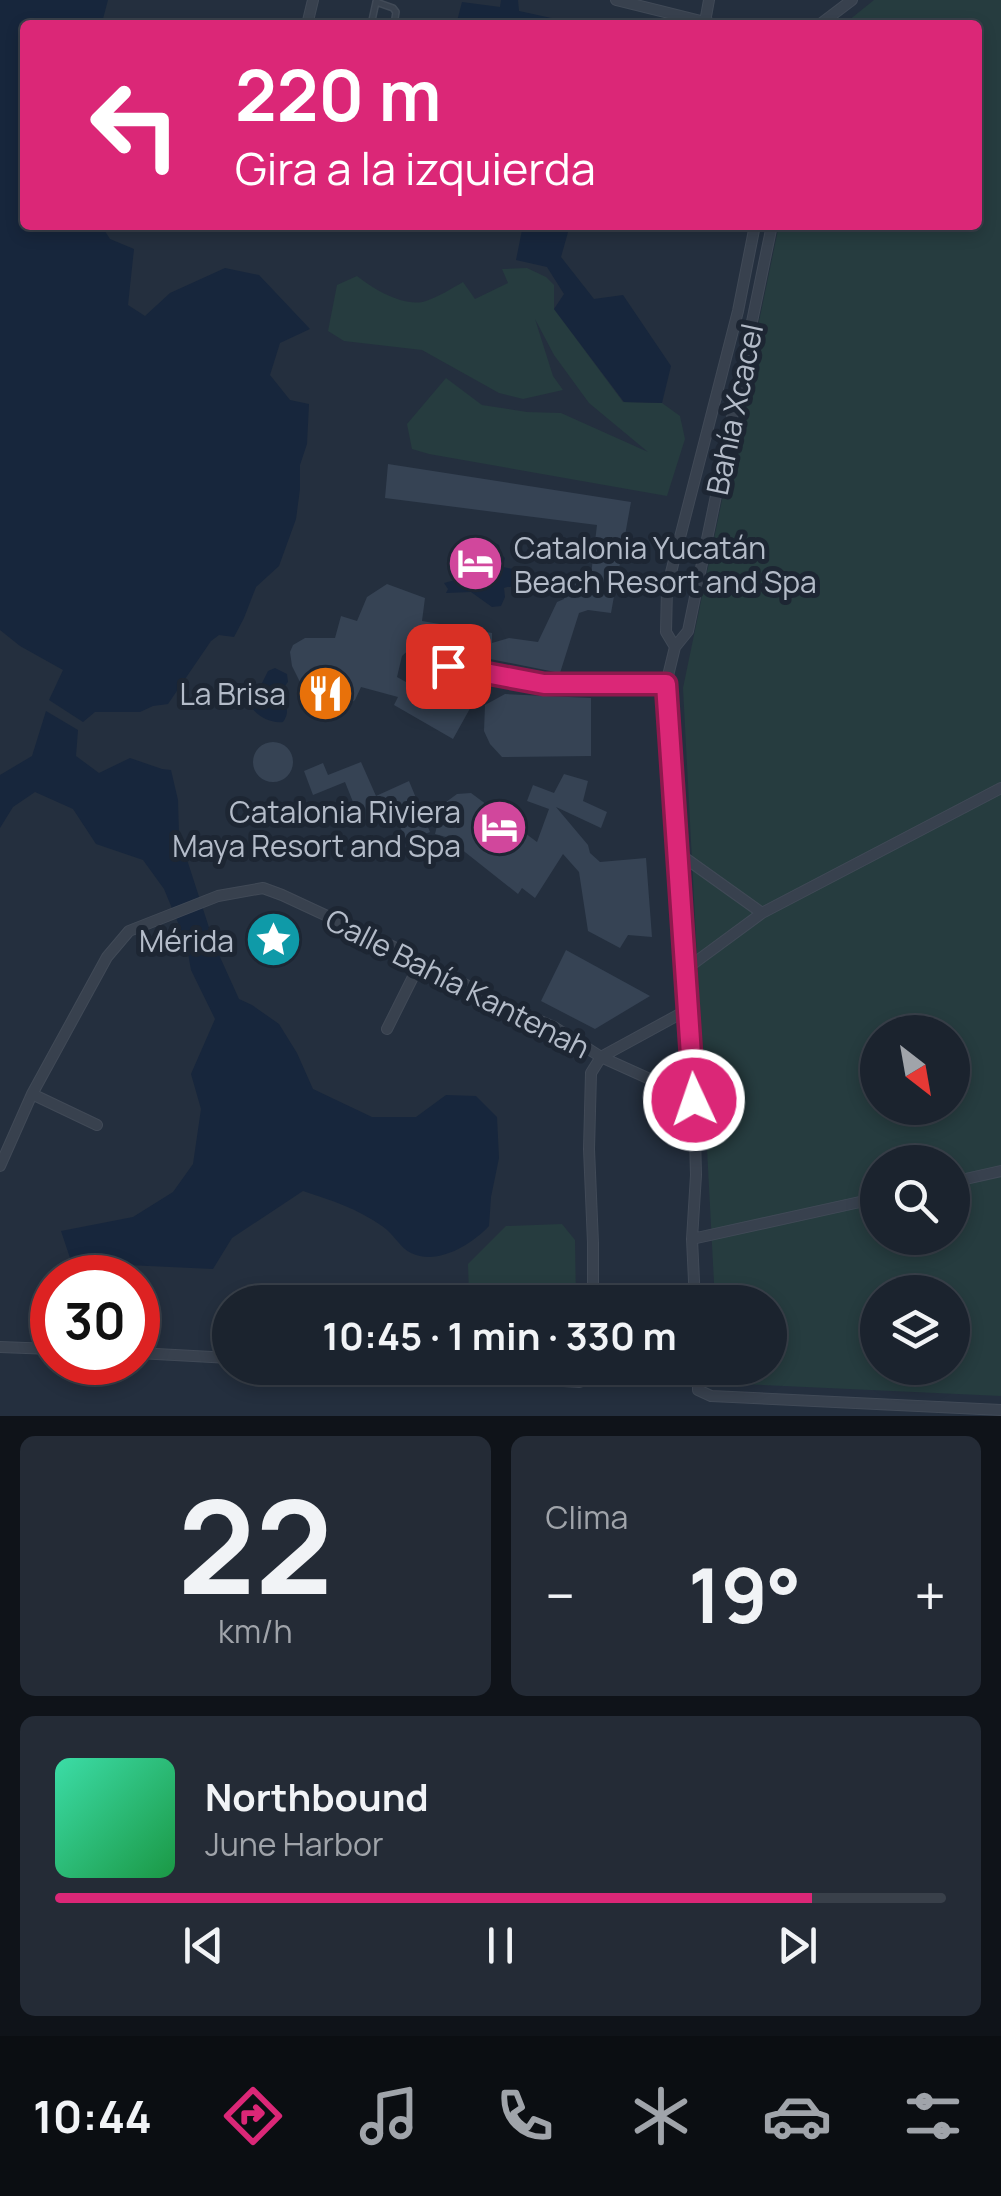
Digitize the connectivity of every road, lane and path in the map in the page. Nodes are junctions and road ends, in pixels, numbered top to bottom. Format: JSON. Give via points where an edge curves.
{"nodes":[{"id":1,"x":616,"y":0,"type":"edge"},
{"id":2,"x":852,"y":0,"type":"edge"},
{"id":3,"x":377,"y":1,"type":"edge"},
{"id":4,"x":395,"y":20,"type":"edge"},
{"id":5,"x":699,"y":20,"type":"edge"},
{"id":6,"x":826,"y":20,"type":"edge"},
{"id":7,"x":754,"y":230,"type":"edge"},
{"id":8,"x":771,"y":230,"type":"edge"},
{"id":9,"x":674,"y":646,"type":"junction"},
{"id":10,"x":448,"y":666,"type":"dead end"},
{"id":11,"x":666,"y":684,"type":"junction"},
{"id":12,"x":1001,"y":788,"type":"edge"},
{"id":13,"x":678,"y":854,"type":"junction"},
{"id":14,"x":762,"y":913,"type":"junction"},
{"id":15,"x":421,"y":961,"type":"junction"},
{"id":16,"x":686,"y":969,"type":"junction"},
{"id":17,"x":689,"y":1009,"type":"junction"},
{"id":18,"x":387,"y":1028,"type":"dead end"},
{"id":19,"x":600,"y":1057,"type":"junction"},
{"id":20,"x":32,"y":1094,"type":"junction"},
{"id":21,"x":694,"y":1100,"type":"junction"},
{"id":22,"x":97,"y":1126,"type":"dead end"},
{"id":23,"x":0,"y":1166,"type":"edge"},
{"id":24,"x":1001,"y":1171,"type":"edge"},
{"id":25,"x":970,"y":1178,"type":"edge"},
{"id":26,"x":860,"y":1202,"type":"edge"},
{"id":27,"x":692,"y":1239,"type":"junction"},
{"id":28,"x":593,"y":1285,"type":"edge"},
{"id":29,"x":695,"y":1285,"type":"edge"},
{"id":30,"x":0,"y":1347,"type":"edge"},
{"id":31,"x":30,"y":1348,"type":"edge"},
{"id":32,"x":160,"y":1354,"type":"edge"},
{"id":33,"x":212,"y":1357,"type":"edge"},
{"id":34,"x":698,"y":1385,"type":"edge"},
{"id":35,"x":1001,"y":1410,"type":"edge"}],
"edges":[{"from":1,"to":5,"type":"street"},
{"from":2,"to":6,"type":"street"},
{"from":3,"to":4,"type":"lane","via":[[393,8]]},
{"from":7,"to":9,"type":"street","name":"Bahía Xcacel","via":[[668,588],[666,632]]},
{"from":8,"to":9,"type":"street","name":"Bahía Xcacel","via":[[688,630]]},
{"from":9,"to":11,"type":"street","name":"Bahía Xcacel"},
{"from":10,"to":11,"type":"lane","via":[[544,684]]},
{"from":11,"to":13,"type":"street","name":"Bahía Xcacel"},
{"from":12,"to":14,"type":"street"},
{"from":13,"to":14,"type":"street"},
{"from":13,"to":16,"type":"street","name":"Bahía Xcacel"},
{"from":14,"to":16,"type":"street"},
{"from":15,"to":18,"type":"street"},
{"from":15,"to":19,"type":"street","name":"Calle Bahía Kantenah"},
{"from":15,"to":20,"type":"street","name":"Calle Bahía Kantenah","via":[[262,888],[218,896],[130,931],[107,957]]},
{"from":16,"to":17,"type":"street","name":"Bahía Xcacel"},
{"from":17,"to":19,"type":"street"},
{"from":17,"to":21,"type":"street","name":"Bahía Xcacel"},
{"from":19,"to":21,"type":"street","name":"Calle Bahía Kantenah"},
{"from":19,"to":28,"type":"street","via":[[591,1073]]},
{"from":20,"to":22,"type":"street"},
{"from":20,"to":23,"type":"street"},
{"from":21,"to":27,"type":"street","name":"Bahía Xcacel"},
{"from":24,"to":25,"type":"street"},
{"from":26,"to":27,"type":"street"},
{"from":27,"to":29,"type":"street","name":"Bahía Xcacel"},
{"from":30,"to":31,"type":"street"},
{"from":32,"to":33,"type":"street"},
{"from":34,"to":35,"type":"street","via":[[711,1396],[744,1399]]}]}
